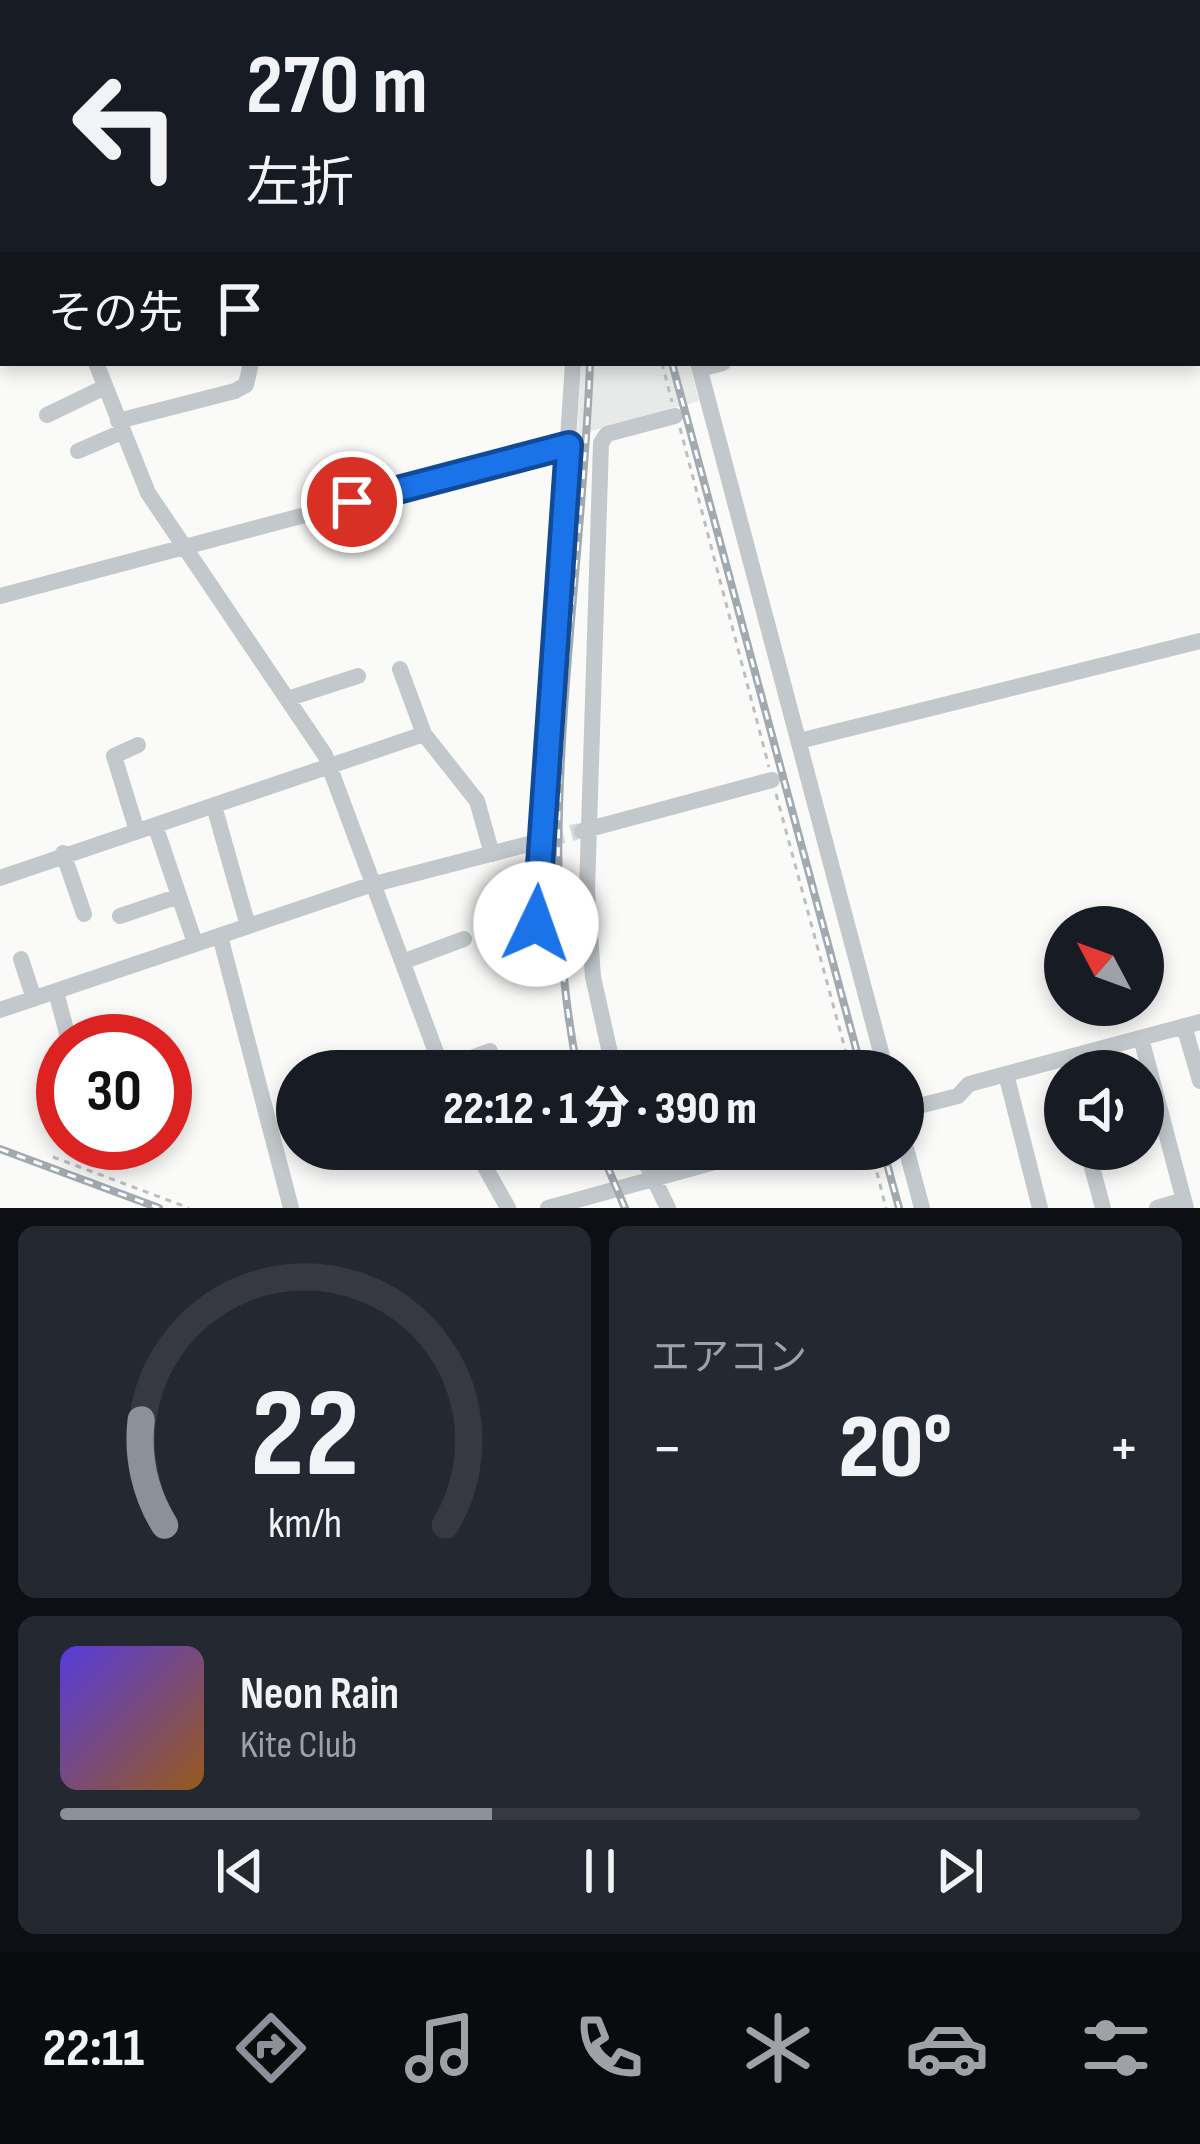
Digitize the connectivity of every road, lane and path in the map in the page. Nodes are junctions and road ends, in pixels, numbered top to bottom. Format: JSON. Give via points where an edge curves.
{"nodes":[{"id":1,"x":98,"y":366,"type":"edge"},
{"id":2,"x":250,"y":366,"type":"edge"},
{"id":3,"x":573,"y":366,"type":"edge"},
{"id":4,"x":663,"y":366,"type":"edge"},
{"id":5,"x":699,"y":366,"type":"edge"},
{"id":6,"x":105,"y":387,"type":"junction"},
{"id":7,"x":46,"y":415,"type":"dead end"},
{"id":8,"x":675,"y":416,"type":"junction"},
{"id":9,"x":120,"y":427,"type":"junction"},
{"id":10,"x":569,"y":445,"type":"junction"},
{"id":11,"x":78,"y":451,"type":"dead end"},
{"id":12,"x":183,"y":546,"type":"junction"},
{"id":13,"x":0,"y":596,"type":"edge"},
{"id":14,"x":1200,"y":641,"type":"edge"},
{"id":15,"x":400,"y":670,"type":"dead end"},
{"id":16,"x":358,"y":676,"type":"dead end"},
{"id":17,"x":290,"y":698,"type":"junction"},
{"id":18,"x":424,"y":734,"type":"junction"},
{"id":19,"x":799,"y":741,"type":"junction"},
{"id":20,"x":138,"y":746,"type":"dead end"},
{"id":21,"x":330,"y":770,"type":"junction"},
{"id":22,"x":772,"y":780,"type":"junction"},
{"id":23,"x":214,"y":806,"type":"junction"},
{"id":24,"x":146,"y":828,"type":"junction"},
{"id":25,"x":585,"y":830,"type":"junction"},
{"id":26,"x":544,"y":840,"type":"junction"},
{"id":27,"x":62,"y":853,"type":"junction"},
{"id":28,"x":492,"y":854,"type":"junction"},
{"id":29,"x":0,"y":878,"type":"edge"},
{"id":30,"x":376,"y":884,"type":"junction"},
{"id":31,"x":179,"y":896,"type":"junction"},
{"id":32,"x":84,"y":914,"type":"dead end"},
{"id":33,"x":120,"y":916,"type":"dead end"},
{"id":34,"x":248,"y":926,"type":"junction"},
{"id":35,"x":220,"y":936,"type":"junction"},
{"id":36,"x":464,"y":939,"type":"dead end"},
{"id":37,"x":195,"y":944,"type":"junction"},
{"id":38,"x":21,"y":959,"type":"dead end"},
{"id":39,"x":550,"y":960,"type":"dead end"},
{"id":40,"x":405,"y":961,"type":"junction"},
{"id":41,"x":56,"y":992,"type":"junction"},
{"id":42,"x":34,"y":999,"type":"junction"},
{"id":43,"x":0,"y":1009,"type":"edge"},
{"id":44,"x":62,"y":1014,"type":"edge"},
{"id":45,"x":1192,"y":1024,"type":"edge"},
{"id":46,"x":1141,"y":1038,"type":"junction"},
{"id":47,"x":436,"y":1050,"type":"edge"},
{"id":48,"x":608,"y":1050,"type":"edge"},
{"id":49,"x":845,"y":1050,"type":"edge"},
{"id":50,"x":880,"y":1050,"type":"edge"},
{"id":51,"x":1107,"y":1050,"type":"edge"},
{"id":52,"x":1044,"y":1068,"type":"edge"},
{"id":53,"x":1006,"y":1074,"type":"junction"},
{"id":54,"x":1200,"y":1081,"type":"edge"},
{"id":55,"x":924,"y":1105,"type":"edge"},
{"id":56,"x":88,"y":1170,"type":"edge"},
{"id":57,"x":487,"y":1170,"type":"edge"},
{"id":58,"x":648,"y":1170,"type":"edge"},
{"id":59,"x":685,"y":1170,"type":"edge"},
{"id":60,"x":877,"y":1170,"type":"edge"},
{"id":61,"x":912,"y":1170,"type":"edge"},
{"id":62,"x":1092,"y":1170,"type":"edge"},
{"id":63,"x":652,"y":1179,"type":"junction"},
{"id":64,"x":1185,"y":1204,"type":"edge"},
{"id":65,"x":189,"y":1208,"type":"edge"},
{"id":66,"x":291,"y":1208,"type":"edge"},
{"id":67,"x":508,"y":1208,"type":"edge"},
{"id":68,"x":548,"y":1208,"type":"edge"},
{"id":69,"x":668,"y":1208,"type":"edge"},
{"id":70,"x":886,"y":1208,"type":"edge"},
{"id":71,"x":922,"y":1208,"type":"edge"},
{"id":72,"x":1040,"y":1208,"type":"edge"},
{"id":73,"x":1102,"y":1208,"type":"edge"},
{"id":74,"x":1157,"y":1208,"type":"edge"}],
"edges":[{"from":1,"to":6,"type":"street"},
{"from":2,"to":9,"type":"street","via":[[246,385],[235,391]]},
{"from":3,"to":10,"type":"street"},
{"from":4,"to":8,"type":"path"},
{"from":5,"to":19,"type":"street"},
{"from":6,"to":7,"type":"street"},
{"from":6,"to":9,"type":"street"},
{"from":8,"to":22,"type":"path"},
{"from":8,"to":25,"type":"street","via":[[607,434],[601,443]]},
{"from":9,"to":11,"type":"street"},
{"from":9,"to":12,"type":"street","via":[[148,493]]},
{"from":10,"to":12,"type":"street"},
{"from":10,"to":26,"type":"street"},
{"from":12,"to":13,"type":"street"},
{"from":12,"to":17,"type":"street"},
{"from":14,"to":19,"type":"street"},
{"from":15,"to":18,"type":"street"},
{"from":16,"to":17,"type":"street"},
{"from":17,"to":21,"type":"street"},
{"from":18,"to":21,"type":"street"},
{"from":18,"to":28,"type":"street","via":[[477,801]]},
{"from":19,"to":50,"type":"street"},
{"from":20,"to":24,"type":"street","via":[[114,755]]},
{"from":21,"to":23,"type":"street"},
{"from":21,"to":30,"type":"street"},
{"from":22,"to":25,"type":"street"},
{"from":22,"to":49,"type":"path"},
{"from":23,"to":24,"type":"street"},
{"from":23,"to":34,"type":"street"},
{"from":24,"to":27,"type":"street"},
{"from":24,"to":31,"type":"street"},
{"from":25,"to":48,"type":"street","via":[[584,958]]},
{"from":26,"to":28,"type":"street"},
{"from":26,"to":39,"type":"street","via":[[536,924]]},
{"from":27,"to":29,"type":"street"},
{"from":27,"to":32,"type":"street"},
{"from":28,"to":30,"type":"street"},
{"from":30,"to":34,"type":"street"},
{"from":30,"to":40,"type":"street"},
{"from":31,"to":33,"type":"street"},
{"from":31,"to":37,"type":"street"},
{"from":34,"to":35,"type":"street"},
{"from":35,"to":37,"type":"street"},
{"from":35,"to":66,"type":"street"},
{"from":36,"to":40,"type":"street"},
{"from":37,"to":41,"type":"street"},
{"from":38,"to":42,"type":"street"},
{"from":40,"to":47,"type":"street"},
{"from":41,"to":42,"type":"street"},
{"from":41,"to":44,"type":"street"},
{"from":42,"to":43,"type":"street"},
{"from":45,"to":46,"type":"street"},
{"from":45,"to":54,"type":"street"},
{"from":46,"to":51,"type":"street"},
{"from":46,"to":64,"type":"street"},
{"from":52,"to":53,"type":"street"},
{"from":53,"to":55,"type":"street"},
{"from":53,"to":72,"type":"street"},
{"from":56,"to":65,"type":"path"},
{"from":57,"to":67,"type":"street"},
{"from":58,"to":63,"type":"street"},
{"from":59,"to":63,"type":"street"},
{"from":60,"to":70,"type":"path"},
{"from":61,"to":71,"type":"street"},
{"from":62,"to":73,"type":"street"},
{"from":63,"to":68,"type":"street"},
{"from":63,"to":69,"type":"street"},
{"from":64,"to":74,"type":"street"}]}
